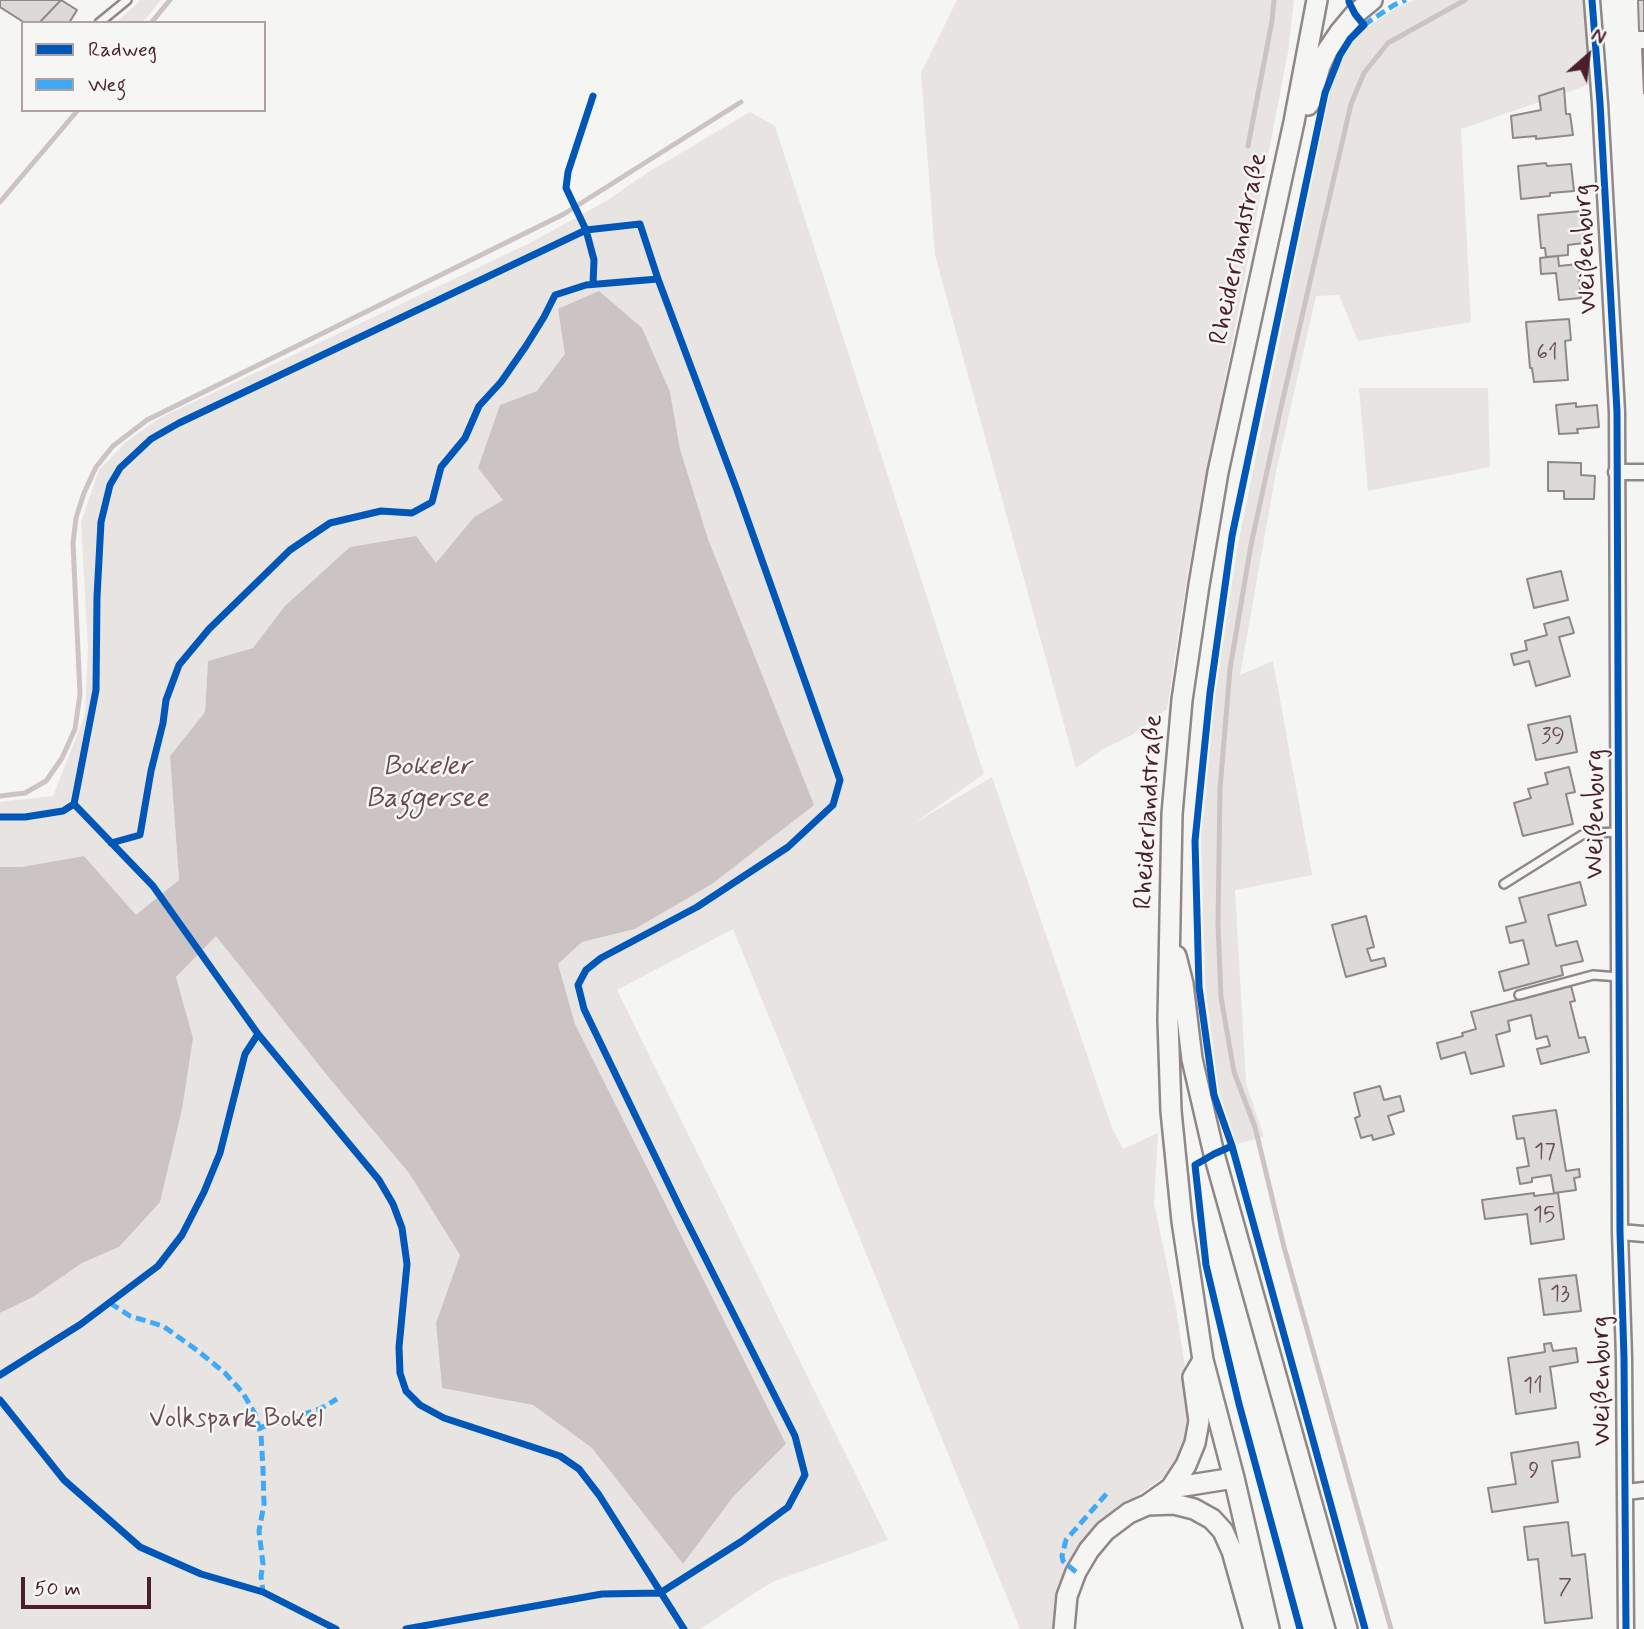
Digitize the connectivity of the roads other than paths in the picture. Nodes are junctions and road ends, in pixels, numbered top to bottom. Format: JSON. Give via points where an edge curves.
{"nodes":[{"id":1,"x":127,"y":0,"type":"edge"},
{"id":2,"x":1304,"y":0,"type":"edge"},
{"id":3,"x":1317,"y":0,"type":"edge"},
{"id":4,"x":1372,"y":0,"type":"edge"},
{"id":5,"x":1592,"y":0,"type":"edge"},
{"id":6,"x":101,"y":21,"type":"edge"},
{"id":7,"x":1305,"y":68,"type":"junction"},
{"id":8,"x":1294,"y":122,"type":"junction"},
{"id":9,"x":1616,"y":472,"type":"junction"},
{"id":10,"x":1644,"y":472,"type":"edge"},
{"id":11,"x":1618,"y":832,"type":"junction"},
{"id":12,"x":1504,"y":884,"type":"dead end"},
{"id":13,"x":1170,"y":930,"type":"junction"},
{"id":14,"x":1620,"y":977,"type":"junction"},
{"id":15,"x":1519,"y":995,"type":"dead end"},
{"id":16,"x":1620,"y":1232,"type":"junction"},
{"id":17,"x":1644,"y":1234,"type":"edge"},
{"id":18,"x":1203,"y":1360,"type":"junction"},
{"id":19,"x":1234,"y":1478,"type":"junction"},
{"id":20,"x":1171,"y":1488,"type":"junction"},
{"id":21,"x":1644,"y":1490,"type":"edge"},
{"id":22,"x":1626,"y":1492,"type":"junction"},
{"id":23,"x":1147,"y":1505,"type":"junction"},
{"id":24,"x":1064,"y":1629,"type":"edge"},
{"id":25,"x":1254,"y":1629,"type":"edge"},
{"id":26,"x":1269,"y":1629,"type":"edge"},
{"id":27,"x":1347,"y":1629,"type":"edge"},
{"id":28,"x":1626,"y":1629,"type":"edge"}],
"edges":[{"from":1,"to":6,"type":"lane"},
{"from":2,"to":7,"type":"main road","via":[[1295,49]]},
{"from":3,"to":7,"type":"main road","name":"Rheiderlandstraße"},
{"from":4,"to":8,"type":"main road","via":[[1339,32],[1320,66],[1310,102]]},
{"from":5,"to":9,"type":"street","name":"Weißenburg","via":[[1617,412]]},
{"from":7,"to":8,"type":"main road","name":"Rheiderlandstraße"},
{"from":8,"to":13,"type":"main road","name":"Rheiderlandstraße","via":[[1199,585],[1174,789]]},
{"from":9,"to":10,"type":"street"},
{"from":9,"to":11,"type":"street","name":"Weißenburg"},
{"from":11,"to":12,"type":"lane","via":[[1582,835]]},
{"from":11,"to":14,"type":"street","name":"Weißenburg"},
{"from":13,"to":18,"type":"main road","name":"Rheiderlandstraße","via":[[1171,1111]]},
{"from":13,"to":27,"type":"main road","via":[[1214,1154]]},
{"from":14,"to":15,"type":"lane","via":[[1593,975]]},
{"from":14,"to":16,"type":"street","name":"Weißenburg"},
{"from":16,"to":17,"type":"street"},
{"from":16,"to":22,"type":"street","name":"Weißenburg"},
{"from":18,"to":19,"type":"main road","name":"Rheiderlandstraße"},
{"from":18,"to":20,"type":"main road","via":[[1193,1377],[1199,1422],[1195,1443]]},
{"from":19,"to":20,"type":"main road"},
{"from":19,"to":26,"type":"main road","name":"Rheiderlandstraße"},
{"from":20,"to":23,"type":"main road"},
{"from":21,"to":22,"type":"street"},
{"from":22,"to":28,"type":"street","name":"Weißenburg"},
{"from":23,"to":24,"type":"main road","via":[[1105,1531],[1089,1550],[1068,1596]]},
{"from":23,"to":25,"type":"main road","via":[[1174,1504],[1212,1518],[1232,1551]]}]}
